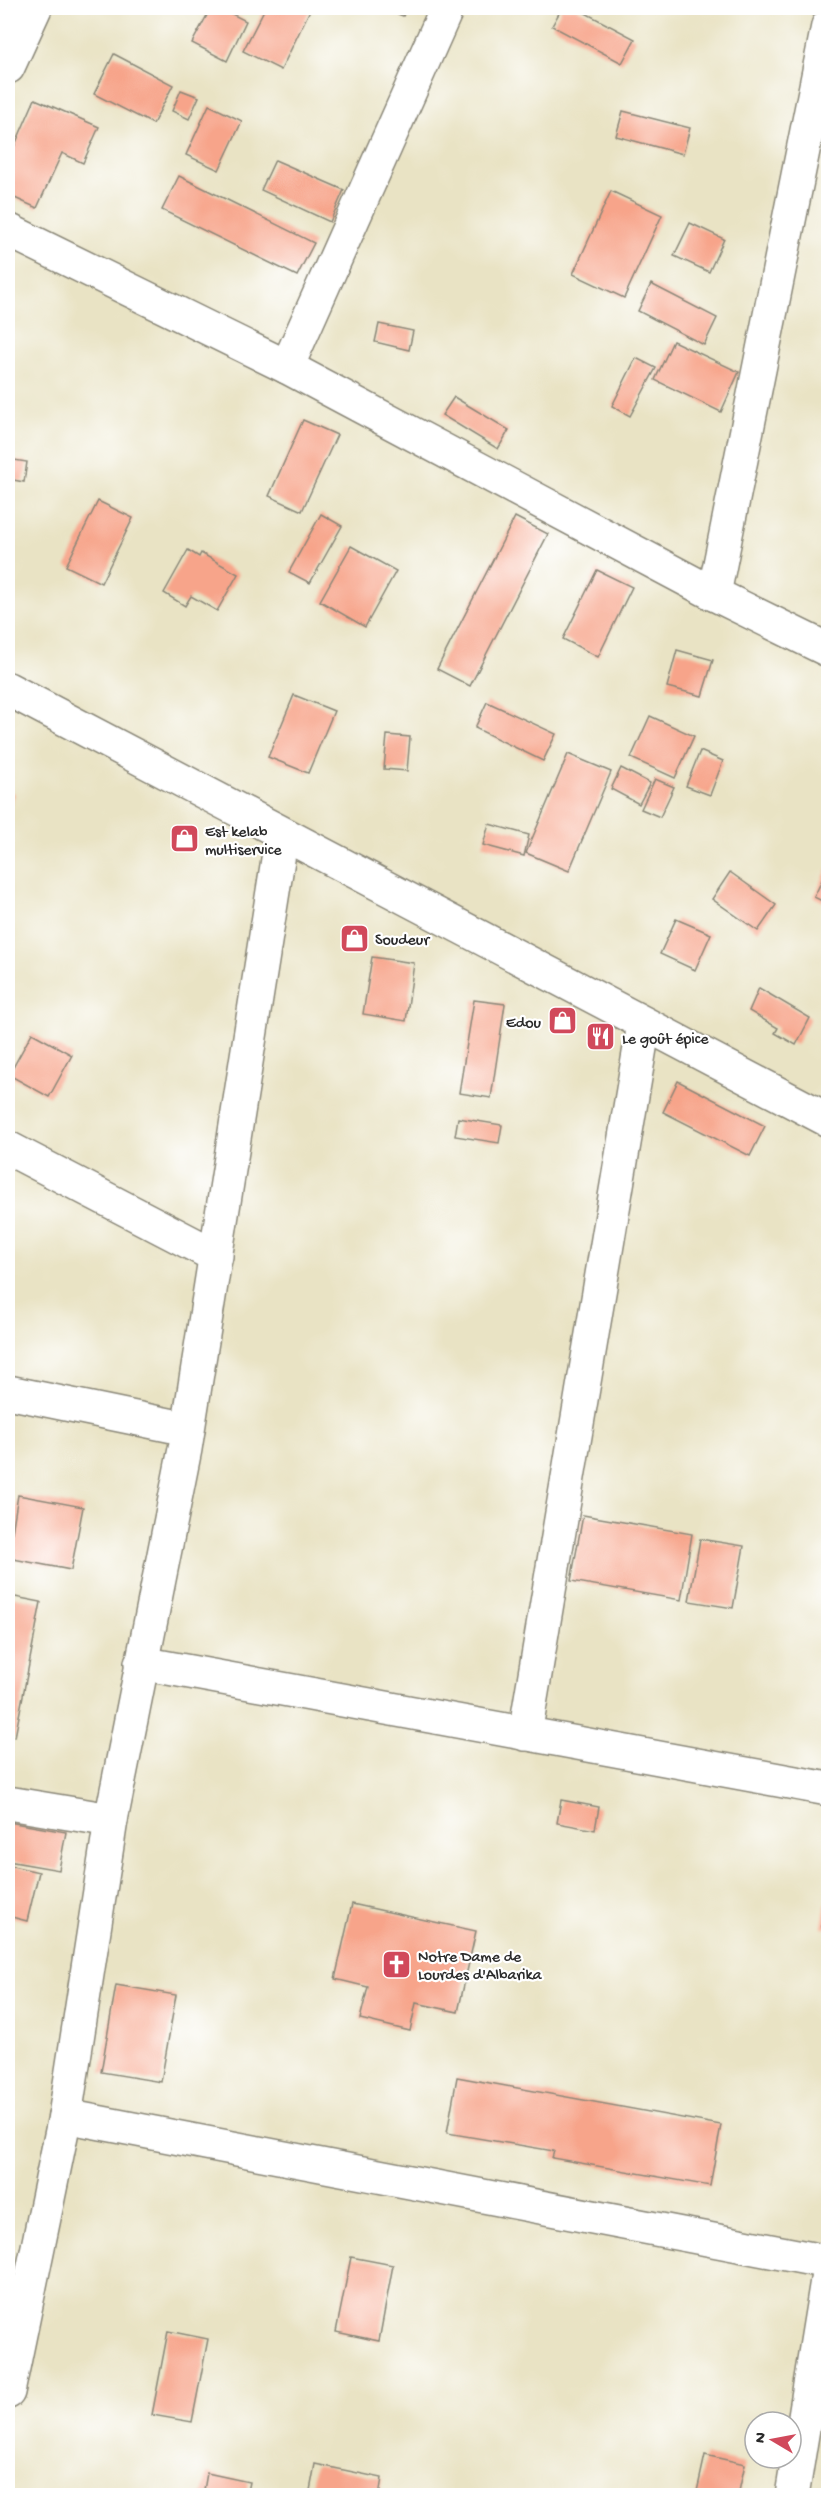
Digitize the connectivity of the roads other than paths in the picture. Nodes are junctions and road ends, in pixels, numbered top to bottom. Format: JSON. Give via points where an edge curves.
{"nodes":[{"id":1,"x":35,"y":8,"type":"edge"},
{"id":2,"x":447,"y":8,"type":"edge"},
{"id":3,"x":828,"y":26,"type":"edge"},
{"id":4,"x":8,"y":67,"type":"edge"},
{"id":5,"x":8,"y":230,"type":"edge"},
{"id":6,"x":287,"y":367,"type":"junction"},
{"id":7,"x":714,"y":594,"type":"junction"},
{"id":8,"x":828,"y":650,"type":"edge"},
{"id":9,"x":8,"y":689,"type":"edge"},
{"id":10,"x":282,"y":834,"type":"junction"},
{"id":11,"x":644,"y":1024,"type":"junction"},
{"id":12,"x":828,"y":1120,"type":"edge"},
{"id":13,"x":8,"y":1148,"type":"edge"},
{"id":14,"x":216,"y":1256,"type":"junction"},
{"id":15,"x":8,"y":1392,"type":"edge"},
{"id":16,"x":188,"y":1429,"type":"junction"},
{"id":17,"x":141,"y":1663,"type":"junction"},
{"id":18,"x":525,"y":1734,"type":"junction"},
{"id":19,"x":828,"y":1789,"type":"edge"},
{"id":20,"x":8,"y":1803,"type":"edge"},
{"id":21,"x":111,"y":1820,"type":"junction"},
{"id":22,"x":64,"y":2116,"type":"junction"},
{"id":23,"x":828,"y":2262,"type":"edge"},
{"id":24,"x":828,"y":2274,"type":"edge"},
{"id":25,"x":8,"y":2392,"type":"edge"},
{"id":26,"x":792,"y":2496,"type":"edge"}],
"edges":[{"from":1,"to":4,"type":"street"},
{"from":2,"to":6,"type":"street"},
{"from":3,"to":7,"type":"street"},
{"from":5,"to":6,"type":"street"},
{"from":6,"to":7,"type":"street"},
{"from":7,"to":8,"type":"street"},
{"from":9,"to":10,"type":"street"},
{"from":10,"to":11,"type":"street"},
{"from":10,"to":14,"type":"street"},
{"from":11,"to":12,"type":"street"},
{"from":11,"to":18,"type":"street"},
{"from":13,"to":14,"type":"street"},
{"from":14,"to":16,"type":"street"},
{"from":15,"to":16,"type":"street"},
{"from":16,"to":17,"type":"street"},
{"from":17,"to":18,"type":"street"},
{"from":17,"to":21,"type":"street"},
{"from":18,"to":19,"type":"street"},
{"from":20,"to":21,"type":"street"},
{"from":21,"to":22,"type":"street"},
{"from":22,"to":23,"type":"street"},
{"from":22,"to":25,"type":"street"},
{"from":24,"to":26,"type":"street"}]}
